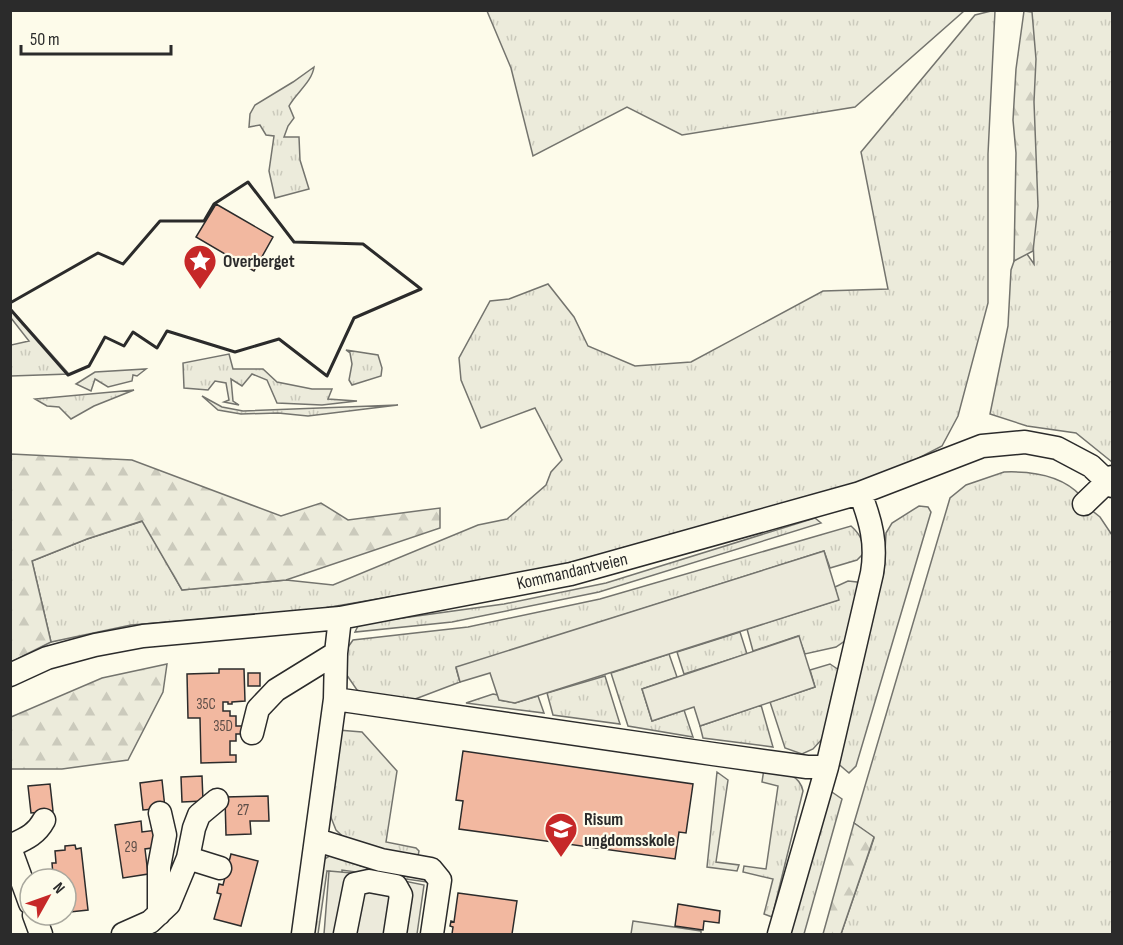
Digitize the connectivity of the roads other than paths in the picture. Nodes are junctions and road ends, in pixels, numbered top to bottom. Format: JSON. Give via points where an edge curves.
{"nodes":[{"id":1,"x":1111,"y":481,"type":"edge"},
{"id":2,"x":860,"y":493,"type":"junction"},
{"id":3,"x":1084,"y":504,"type":"dead end"},
{"id":4,"x":340,"y":618,"type":"junction"},
{"id":5,"x":336,"y":653,"type":"junction"},
{"id":6,"x":10,"y":675,"type":"edge"},
{"id":7,"x":335,"y":699,"type":"junction"},
{"id":8,"x":252,"y":733,"type":"dead end"},
{"id":9,"x":827,"y":767,"type":"junction"},
{"id":10,"x":217,"y":800,"type":"dead end"},
{"id":11,"x":160,"y":813,"type":"dead end"},
{"id":12,"x":44,"y":820,"type":"dead end"},
{"id":13,"x":317,"y":840,"type":"junction"},
{"id":14,"x":10,"y":847,"type":"edge"},
{"id":15,"x":188,"y":858,"type":"junction"},
{"id":16,"x":220,"y":868,"type":"dead end"},
{"id":17,"x":18,"y":869,"type":"edge"},
{"id":18,"x":156,"y":924,"type":"edge"},
{"id":19,"x":123,"y":934,"type":"edge"},
{"id":20,"x":303,"y":934,"type":"edge"},
{"id":21,"x":345,"y":934,"type":"edge"},
{"id":22,"x":395,"y":934,"type":"edge"},
{"id":23,"x":432,"y":934,"type":"edge"},
{"id":24,"x":778,"y":934,"type":"edge"}],
"edges":[{"from":1,"to":2,"type":"street","name":"Kommandantveien","via":[[1057,448],[1011,443],[969,449]]},
{"from":1,"to":3,"type":"street"},
{"from":2,"to":4,"type":"street","name":"Kommandantveien","via":[[571,574]]},
{"from":2,"to":9,"type":"street","via":[[869,515],[875,554]]},
{"from":4,"to":5,"type":"street"},
{"from":4,"to":6,"type":"street","name":"Kommandantveien","via":[[133,638],[47,658]]},
{"from":5,"to":7,"type":"street"},
{"from":5,"to":8,"type":"street","via":[[276,690],[258,709]]},
{"from":7,"to":9,"type":"street"},
{"from":7,"to":13,"type":"street"},
{"from":9,"to":24,"type":"street"},
{"from":10,"to":15,"type":"street","via":[[199,815]]},
{"from":11,"to":18,"type":"street","via":[[165,835]]},
{"from":12,"to":14,"type":"street","via":[[39,831]]},
{"from":13,"to":20,"type":"street"},
{"from":13,"to":23,"type":"street","via":[[381,860],[431,869],[440,880]]},
{"from":14,"to":17,"type":"street"},
{"from":15,"to":16,"type":"street"},
{"from":15,"to":18,"type":"street"},
{"from":18,"to":19,"type":"street"},
{"from":21,"to":22,"type":"street","via":[[355,884],[369,881],[396,886],[401,896]]}]}
